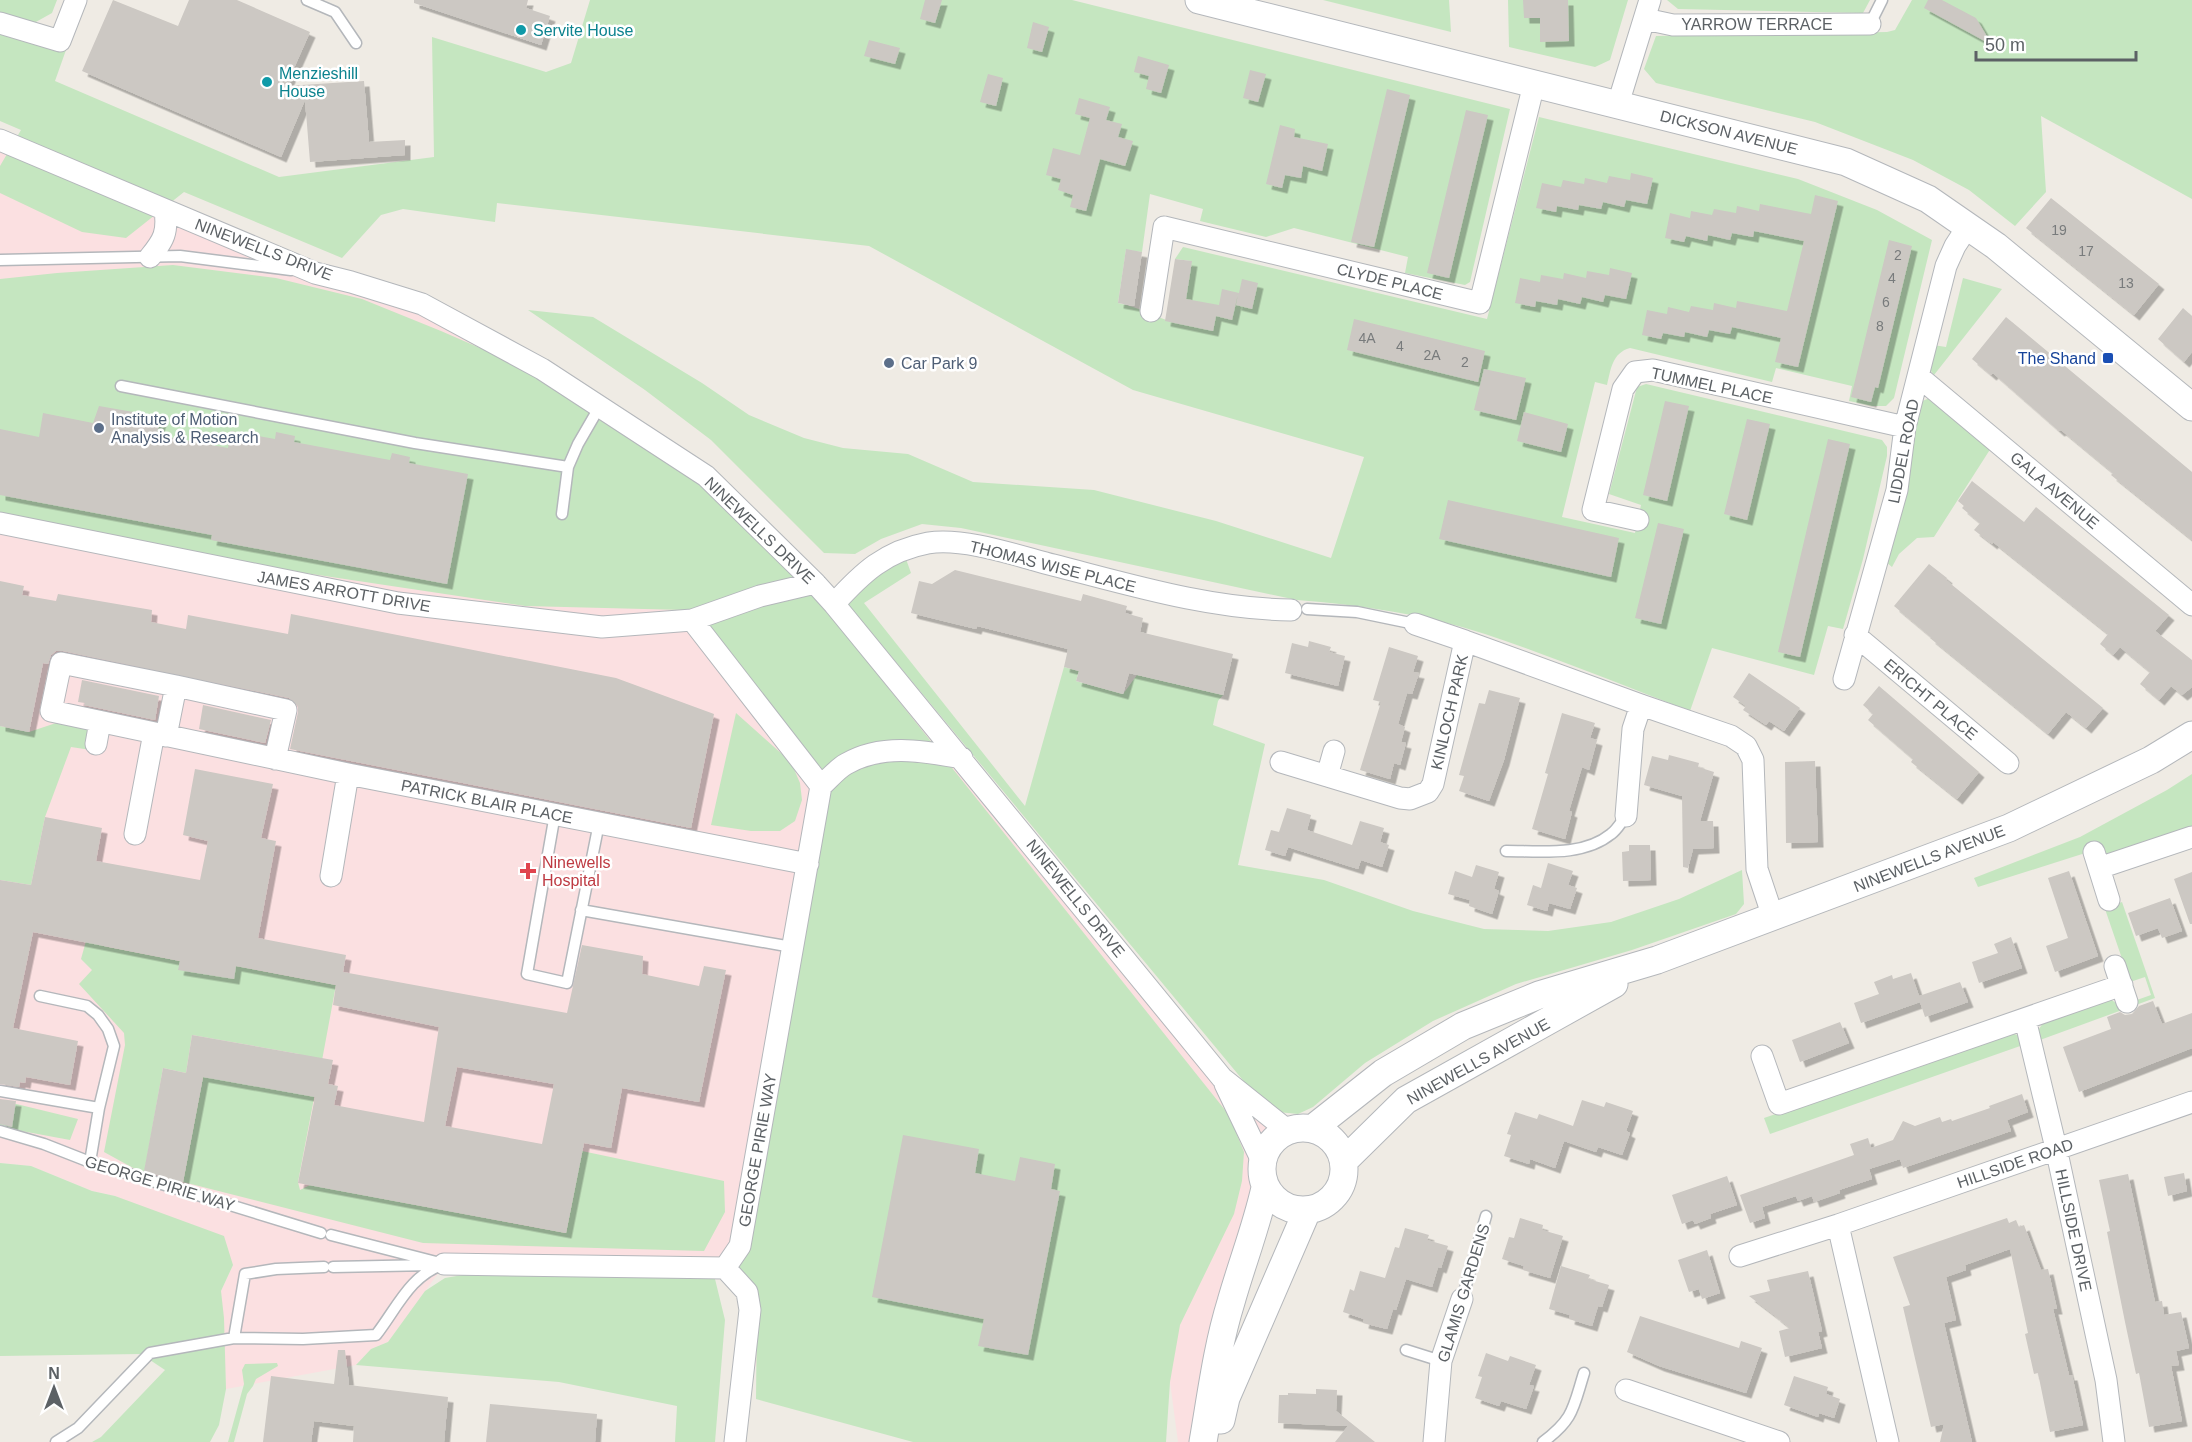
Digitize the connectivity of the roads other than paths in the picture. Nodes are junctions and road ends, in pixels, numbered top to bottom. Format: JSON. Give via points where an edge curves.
{"nodes":[{"id":1,"x":76,"y":0,"type":"edge"},
{"id":2,"x":307,"y":0,"type":"edge"},
{"id":3,"x":1199,"y":0,"type":"edge"},
{"id":4,"x":1882,"y":0,"type":"edge"},
{"id":5,"x":1648,"y":10,"type":"edge"},
{"id":6,"x":0,"y":23,"type":"edge"},
{"id":7,"x":1870,"y":24,"type":"joint"},
{"id":8,"x":356,"y":43,"type":"dead end"},
{"id":9,"x":1534,"y":84,"type":"junction"},
{"id":10,"x":1618,"y":104,"type":"junction"},
{"id":11,"x":0,"y":140,"type":"edge"},
{"id":12,"x":165,"y":210,"type":"junction"},
{"id":13,"x":1968,"y":226,"type":"junction"},
{"id":14,"x":150,"y":257,"type":"junction"},
{"id":15,"x":0,"y":260,"type":"edge"},
{"id":16,"x":315,"y":273,"type":"junction"},
{"id":17,"x":1151,"y":311,"type":"dead end"},
{"id":18,"x":1918,"y":376,"type":"junction"},
{"id":19,"x":121,"y":386,"type":"dead end"},
{"id":20,"x":2191,"y":403,"type":"edge"},
{"id":21,"x":600,"y":406,"type":"junction"},
{"id":22,"x":1905,"y":428,"type":"junction"},
{"id":23,"x":568,"y":467,"type":"junction"},
{"id":24,"x":562,"y":514,"type":"dead end"},
{"id":25,"x":1638,"y":520,"type":"dead end"},
{"id":26,"x":0,"y":522,"type":"edge"},
{"id":27,"x":815,"y":583,"type":"junction"},
{"id":28,"x":834,"y":604,"type":"junction"},
{"id":29,"x":2192,"y":605,"type":"edge"},
{"id":30,"x":1299,"y":610,"type":"joint"},
{"id":31,"x":692,"y":620,"type":"junction"},
{"id":32,"x":1415,"y":624,"type":"joint"},
{"id":33,"x":1855,"y":636,"type":"junction"},
{"id":34,"x":1466,"y":641,"type":"junction"},
{"id":35,"x":1844,"y":679,"type":"dead end"},
{"id":36,"x":176,"y":686,"type":"junction"},
{"id":37,"x":1641,"y":705,"type":"junction"},
{"id":38,"x":100,"y":722,"type":"junction"},
{"id":39,"x":160,"y":735,"type":"junction"},
{"id":40,"x":2192,"y":735,"type":"edge"},
{"id":41,"x":96,"y":744,"type":"dead end"},
{"id":42,"x":1334,"y":751,"type":"dead end"},
{"id":43,"x":962,"y":758,"type":"junction"},
{"id":44,"x":275,"y":759,"type":"junction"},
{"id":45,"x":1281,"y":762,"type":"dead end"},
{"id":46,"x":2008,"y":763,"type":"dead end"},
{"id":47,"x":348,"y":774,"type":"junction"},
{"id":48,"x":1327,"y":776,"type":"junction"},
{"id":49,"x":821,"y":786,"type":"junction"},
{"id":50,"x":555,"y":814,"type":"junction"},
{"id":51,"x":1626,"y":816,"type":"joint"},
{"id":52,"x":599,"y":823,"type":"junction"},
{"id":53,"x":135,"y":834,"type":"dead end"},
{"id":54,"x":2192,"y":837,"type":"edge"},
{"id":55,"x":1506,"y":851,"type":"dead end"},
{"id":56,"x":808,"y":864,"type":"junction"},
{"id":57,"x":331,"y":876,"type":"dead end"},
{"id":58,"x":2109,"y":900,"type":"dead end"},
{"id":59,"x":581,"y":910,"type":"junction"},
{"id":60,"x":1773,"y":917,"type":"junction"},
{"id":61,"x":792,"y":947,"type":"junction"},
{"id":62,"x":1657,"y":960,"type":"junction"},
{"id":63,"x":2121,"y":984,"type":"dead end"},
{"id":64,"x":40,"y":996,"type":"dead end"},
{"id":65,"x":2025,"y":1019,"type":"junction"},
{"id":66,"x":1762,"y":1056,"type":"dead end"},
{"id":67,"x":1222,"y":1078,"type":"junction"},
{"id":68,"x":0,"y":1091,"type":"edge"},
{"id":69,"x":2192,"y":1101,"type":"edge"},
{"id":70,"x":99,"y":1108,"type":"junction"},
{"id":71,"x":1300,"y":1130,"type":"junction"},
{"id":72,"x":0,"y":1131,"type":"edge"},
{"id":73,"x":2056,"y":1148,"type":"junction"},
{"id":74,"x":1262,"y":1161,"type":"junction"},
{"id":75,"x":1344,"y":1161,"type":"junction"},
{"id":76,"x":90,"y":1162,"type":"junction"},
{"id":77,"x":1265,"y":1188,"type":"junction"},
{"id":78,"x":1307,"y":1211,"type":"junction"},
{"id":79,"x":1486,"y":1216,"type":"dead end"},
{"id":80,"x":1838,"y":1225,"type":"junction"},
{"id":81,"x":1740,"y":1256,"type":"dead end"},
{"id":82,"x":444,"y":1264,"type":"junction"},
{"id":83,"x":725,"y":1268,"type":"junction"},
{"id":84,"x":1462,"y":1299,"type":"joint"},
{"id":85,"x":234,"y":1338,"type":"junction"},
{"id":86,"x":1406,"y":1350,"type":"dead end"},
{"id":87,"x":1441,"y":1361,"type":"junction"},
{"id":88,"x":1584,"y":1373,"type":"dead end"},
{"id":89,"x":1626,"y":1390,"type":"dead end"},
{"id":90,"x":56,"y":1442,"type":"edge"},
{"id":91,"x":735,"y":1442,"type":"edge"},
{"id":92,"x":1203,"y":1442,"type":"edge"},
{"id":93,"x":1216,"y":1442,"type":"edge"},
{"id":94,"x":1434,"y":1442,"type":"edge"},
{"id":95,"x":1543,"y":1442,"type":"edge"},
{"id":96,"x":1779,"y":1442,"type":"edge"},
{"id":97,"x":1888,"y":1442,"type":"edge"},
{"id":98,"x":2114,"y":1442,"type":"edge"}],
"edges":[{"from":1,"to":6,"type":"street","via":[[60,40]]},
{"from":2,"to":8,"type":"lane","via":[[335,12]]},
{"from":3,"to":9,"type":"street","name":"DICKSON AVENUE"},
{"from":4,"to":7,"type":"lane"},
{"from":5,"to":7,"type":"street","name":"YARROW TERRACE","via":[[1673,25]]},
{"from":5,"to":10,"type":"street","name":"YARROW TERRACE"},
{"from":9,"to":10,"type":"street","name":"DICKSON AVENUE"},
{"from":9,"to":17,"type":"street","name":"CLYDE PLACE","via":[[1480,303],[1164,227]]},
{"from":10,"to":13,"type":"street","name":"DICKSON AVENUE","via":[[1846,162],[1928,199]]},
{"from":11,"to":12,"type":"street","name":"NINEWELLS DRIVE"},
{"from":12,"to":14,"type":"street","via":[[167,225],[162,243]]},
{"from":12,"to":16,"type":"street","name":"NINEWELLS DRIVE"},
{"from":13,"to":18,"type":"street","name":"LIDDEL ROAD","via":[[1946,266]]},
{"from":13,"to":20,"type":"street","name":"DICKSON AVENUE"},
{"from":14,"to":15,"type":"lane"},
{"from":14,"to":16,"type":"lane","via":[[180,256]]},
{"from":16,"to":21,"type":"street","name":"NINEWELLS DRIVE","via":[[422,304],[542,369]]},
{"from":18,"to":22,"type":"street","name":"LIDDEL ROAD"},
{"from":18,"to":29,"type":"street","name":"GALA AVENUE"},
{"from":19,"to":23,"type":"lane"},
{"from":21,"to":23,"type":"lane"},
{"from":21,"to":27,"type":"street","name":"NINEWELLS DRIVE","via":[[706,476]]},
{"from":22,"to":25,"type":"street","name":"TUMMEL PLACE","via":[[1653,370],[1635,372],[1623,389],[1593,510]]},
{"from":22,"to":33,"type":"street","name":"LIDDEL ROAD","via":[[1897,490]]},
{"from":23,"to":24,"type":"lane"},
{"from":26,"to":31,"type":"street","name":"JAMES ARROTT DRIVE","via":[[398,603],[602,627]]},
{"from":27,"to":28,"type":"street","name":"NINEWELLS DRIVE"},
{"from":27,"to":31,"type":"street","name":"JAMES ARROTT DRIVE","via":[[760,596]]},
{"from":28,"to":30,"type":"street","name":"THOMAS WISE PLACE","via":[[861,574],[894,554],[929,543],[973,544],[1178,597],[1264,610]]},
{"from":28,"to":43,"type":"street","name":"NINEWELLS DRIVE"},
{"from":30,"to":32,"type":"lane","via":[[1357,612]]},
{"from":31,"to":49,"type":"street"},
{"from":32,"to":34,"type":"street"},
{"from":33,"to":35,"type":"street","name":"LIDDEL ROAD"},
{"from":33,"to":46,"type":"street","name":"ERICHT PLACE"},
{"from":34,"to":37,"type":"street","name":"KINLOCH PARK"},
{"from":34,"to":48,"type":"street","name":"KINLOCH PARK","via":[[1428,792],[1410,799]]},
{"from":36,"to":38,"type":"street","name":"PATRICK BLAIR PLACE","via":[[62,663],[51,711]]},
{"from":36,"to":39,"type":"street"},
{"from":36,"to":44,"type":"street","via":[[286,710]]},
{"from":37,"to":51,"type":"street","via":[[1633,729]]},
{"from":37,"to":60,"type":"street","name":"KINLOCH PARK","via":[[1731,736],[1746,746],[1753,760],[1756,869]]},
{"from":38,"to":39,"type":"street","name":"PATRICK BLAIR PLACE"},
{"from":38,"to":41,"type":"street"},
{"from":39,"to":44,"type":"street","name":"PATRICK BLAIR PLACE"},
{"from":39,"to":53,"type":"street"},
{"from":40,"to":60,"type":"street","name":"NINEWELLS AVENUE","via":[[2151,760],[2009,828]]},
{"from":42,"to":48,"type":"street"},
{"from":43,"to":49,"type":"street","via":[[894,750],[863,756],[844,765]]},
{"from":43,"to":67,"type":"street","name":"NINEWELLS DRIVE"},
{"from":44,"to":47,"type":"street","name":"PATRICK BLAIR PLACE"},
{"from":45,"to":48,"type":"street","name":"KINLOCH PARK"},
{"from":47,"to":50,"type":"street","name":"PATRICK BLAIR PLACE"},
{"from":47,"to":57,"type":"street"},
{"from":49,"to":56,"type":"street","name":"GEORGE PIRIE WAY"},
{"from":50,"to":52,"type":"street","name":"PATRICK BLAIR PLACE"},
{"from":50,"to":59,"type":"lane","via":[[527,974],[567,983]]},
{"from":51,"to":55,"type":"lane","via":[[1612,834],[1591,846]]},
{"from":52,"to":56,"type":"street","name":"PATRICK BLAIR PLACE"},
{"from":52,"to":59,"type":"lane"},
{"from":54,"to":58,"type":"street","via":[[2096,860]]},
{"from":56,"to":61,"type":"street","name":"GEORGE PIRIE WAY"},
{"from":59,"to":61,"type":"lane"},
{"from":60,"to":62,"type":"street","name":"NINEWELLS AVENUE"},
{"from":61,"to":83,"type":"street","name":"GEORGE PIRIE WAY","via":[[740,1246]]},
{"from":62,"to":71,"type":"street","name":"NINEWELLS AVENUE","via":[[1539,995],[1463,1026],[1383,1073]]},
{"from":62,"to":75,"type":"street","name":"NINEWELLS AVENUE","via":[[1406,1100]]},
{"from":63,"to":65,"type":"street"},
{"from":64,"to":70,"type":"lane","via":[[87,1006],[108,1029],[114,1046]]},
{"from":65,"to":66,"type":"street","via":[[1779,1104]]},
{"from":65,"to":73,"type":"street","name":"HILLSIDE DRIVE"},
{"from":67,"to":71,"type":"street","name":"NINEWELLS DRIVE"},
{"from":67,"to":74,"type":"street","name":"NINEWELLS DRIVE"},
{"from":68,"to":70,"type":"lane"},
{"from":69,"to":73,"type":"street","name":"HILLSIDE ROAD"},
{"from":70,"to":76,"type":"lane"},
{"from":71,"to":74,"type":"street","name":"NINEWELLS AVENUE","via":[[1271,1143]]},
{"from":71,"to":75,"type":"street","via":[[1323,1133],[1340,1150]]},
{"from":72,"to":76,"type":"lane","name":"GEORGE PIRIE WAY"},
{"from":73,"to":80,"type":"street","name":"HILLSIDE ROAD"},
{"from":73,"to":98,"type":"street","name":"HILLSIDE DRIVE","via":[[2106,1380]]},
{"from":74,"to":77,"type":"street"},
{"from":75,"to":78,"type":"street","via":[[1337,1194],[1319,1208]]},
{"from":76,"to":82,"type":"lane","name":"GEORGE PIRIE WAY","via":[[326,1234]]},
{"from":77,"to":78,"type":"street","via":[[1283,1206]]},
{"from":77,"to":92,"type":"street","via":[[1230,1304]]},
{"from":78,"to":93,"type":"street","via":[[1226,1398]]},
{"from":79,"to":84,"type":"lane","name":"GLAMIS GARDENS"},
{"from":80,"to":81,"type":"street","name":"HILLSIDE ROAD"},
{"from":80,"to":97,"type":"street"},
{"from":82,"to":83,"type":"street","name":"GEORGE PIRIE WAY"},
{"from":82,"to":85,"type":"lane","via":[[429,1269],[409,1287],[376,1335]]},
{"from":82,"to":85,"type":"lane","via":[[276,1269],[245,1274]]},
{"from":83,"to":91,"type":"street","via":[[747,1292],[750,1310]]},
{"from":84,"to":87,"type":"street","name":"GLAMIS GARDENS"},
{"from":85,"to":90,"type":"lane","via":[[150,1353],[78,1428]]},
{"from":86,"to":87,"type":"lane"},
{"from":87,"to":94,"type":"street","name":"GLAMIS GARDENS"},
{"from":88,"to":95,"type":"lane","via":[[1570,1416]]},
{"from":89,"to":96,"type":"street"}]}
